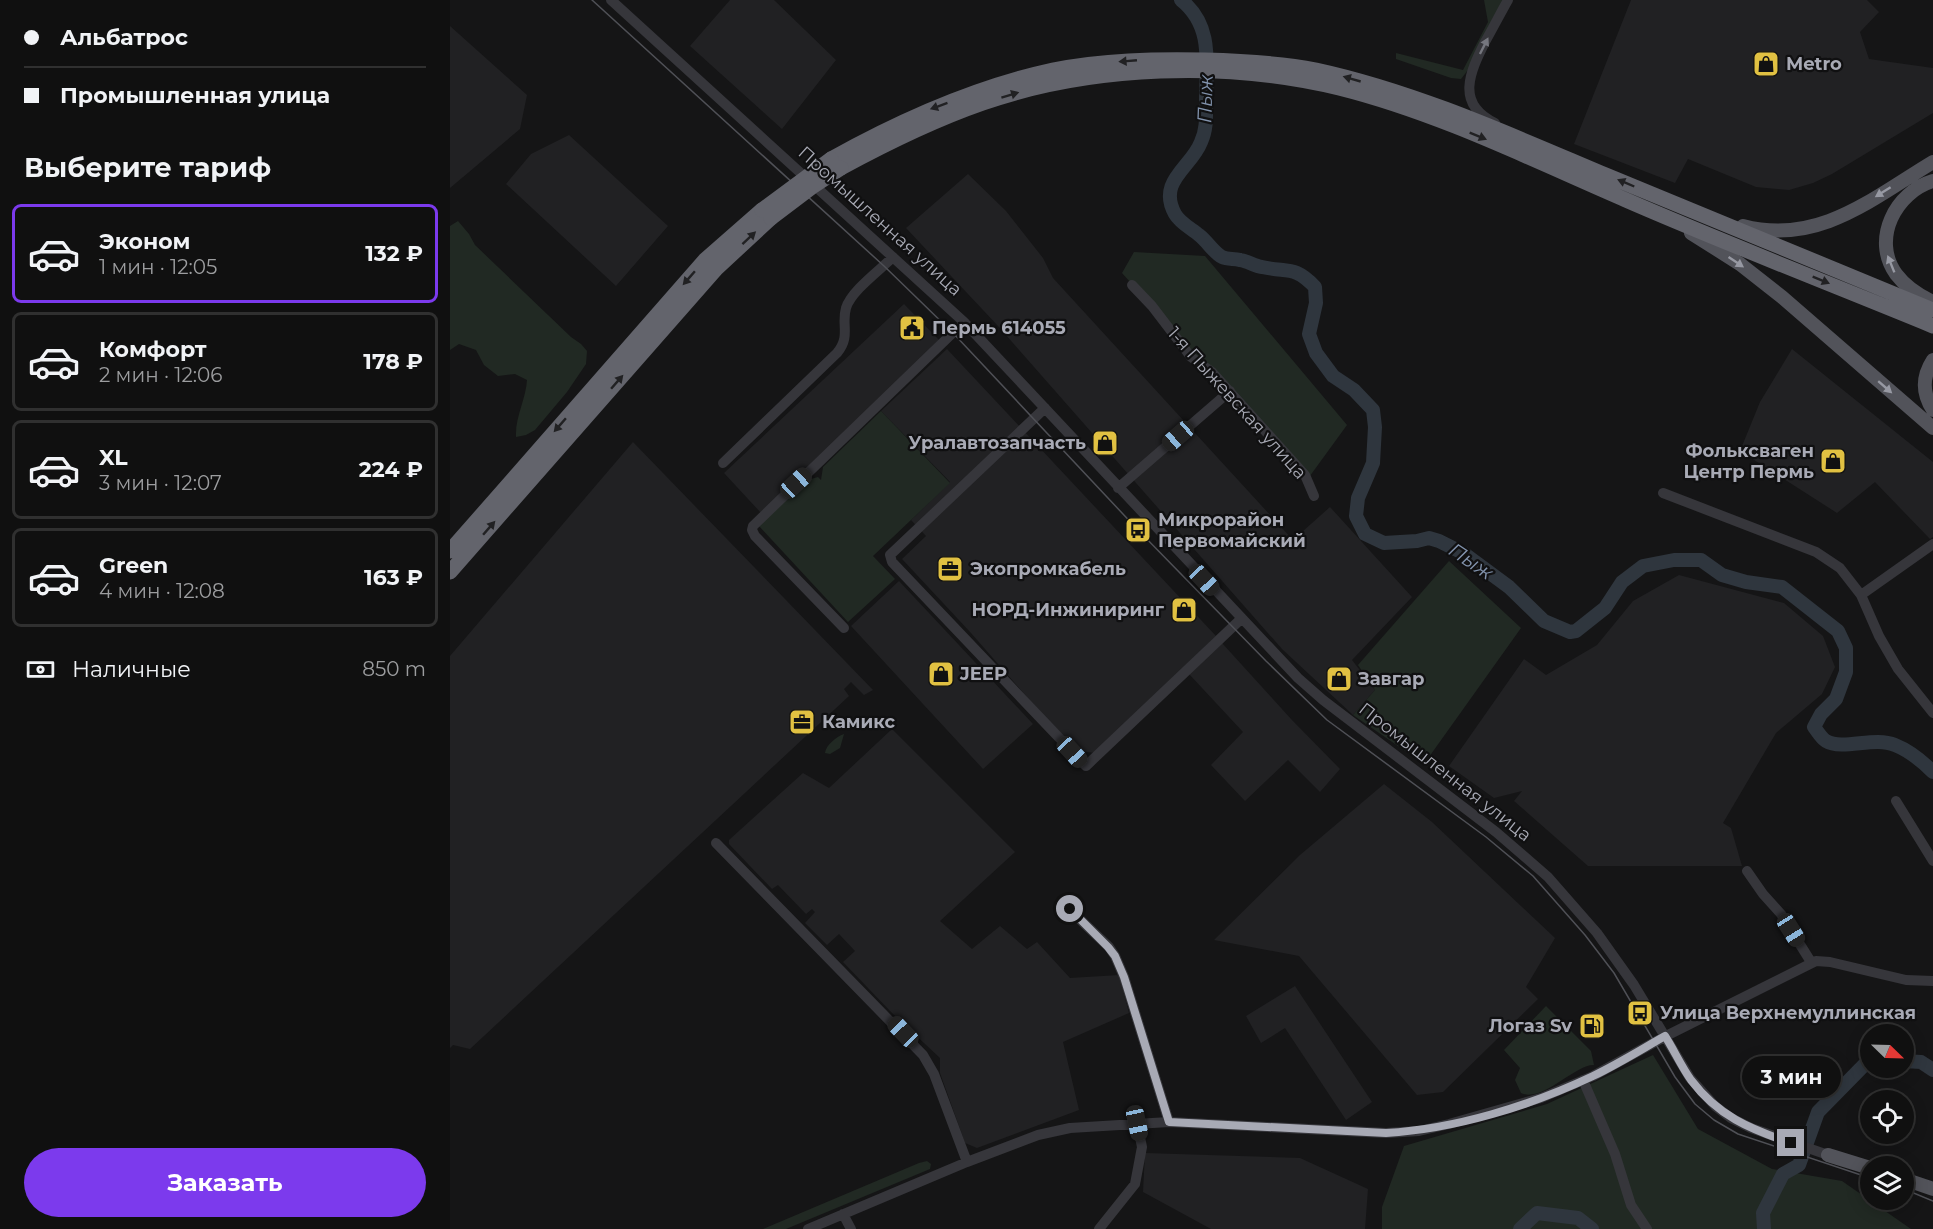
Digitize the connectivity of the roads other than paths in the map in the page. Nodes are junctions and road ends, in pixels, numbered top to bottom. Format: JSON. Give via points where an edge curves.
{"nodes":[{"id":1,"x":611,"y":0,"type":"edge"},
{"id":2,"x":1508,"y":0,"type":"edge"},
{"id":3,"x":1235,"y":67,"type":"junction"},
{"id":4,"x":1543,"y":148,"type":"junction"},
{"id":5,"x":1933,"y":162,"type":"edge"},
{"id":6,"x":1933,"y":181,"type":"edge"},
{"id":7,"x":1630,"y":202,"type":"junction"},
{"id":8,"x":1680,"y":206,"type":"junction"},
{"id":9,"x":766,"y":214,"type":"junction"},
{"id":10,"x":893,"y":257,"type":"junction"},
{"id":11,"x":1132,"y":285,"type":"dead end"},
{"id":12,"x":1933,"y":302,"type":"edge"},
{"id":13,"x":1933,"y":310,"type":"edge"},
{"id":14,"x":964,"y":322,"type":"junction"},
{"id":15,"x":1933,"y":326,"type":"edge"},
{"id":16,"x":1933,"y":360,"type":"edge"},
{"id":17,"x":1230,"y":391,"type":"junction"},
{"id":18,"x":1046,"y":408,"type":"junction"},
{"id":19,"x":1933,"y":410,"type":"edge"},
{"id":20,"x":1933,"y":428,"type":"edge"},
{"id":21,"x":723,"y":463,"type":"dead end"},
{"id":22,"x":1118,"y":488,"type":"junction"},
{"id":23,"x":1663,"y":493,"type":"dead end"},
{"id":24,"x":1314,"y":496,"type":"dead end"},
{"id":25,"x":1933,"y":544,"type":"edge"},
{"id":26,"x":450,"y":551,"type":"edge"},
{"id":27,"x":450,"y":572,"type":"edge"},
{"id":28,"x":1861,"y":595,"type":"junction"},
{"id":29,"x":1241,"y":619,"type":"junction"},
{"id":30,"x":844,"y":628,"type":"dead end"},
{"id":31,"x":1933,"y":713,"type":"edge"},
{"id":32,"x":1896,"y":801,"type":"dead end"},
{"id":33,"x":717,"y":843,"type":"dead end"},
{"id":34,"x":1933,"y":861,"type":"edge"},
{"id":35,"x":1747,"y":871,"type":"dead end"},
{"id":36,"x":1070,"y":909,"type":"dead end"},
{"id":37,"x":1811,"y":962,"type":"junction"},
{"id":38,"x":1933,"y":981,"type":"edge"},
{"id":39,"x":1665,"y":1036,"type":"junction"},
{"id":40,"x":1583,"y":1080,"type":"junction"},
{"id":41,"x":1169,"y":1122,"type":"junction"},
{"id":42,"x":1137,"y":1123,"type":"junction"},
{"id":43,"x":1828,"y":1155,"type":"joint"},
{"id":44,"x":967,"y":1162,"type":"junction"},
{"id":45,"x":1860,"y":1165,"type":"edge"},
{"id":46,"x":1914,"y":1183,"type":"edge"},
{"id":47,"x":1933,"y":1190,"type":"edge"},
{"id":48,"x":843,"y":1214,"type":"junction"},
{"id":49,"x":807,"y":1229,"type":"edge"},
{"id":50,"x":851,"y":1229,"type":"edge"},
{"id":51,"x":1099,"y":1229,"type":"edge"},
{"id":52,"x":1647,"y":1229,"type":"edge"}],
"edges":[{"from":1,"to":10,"type":"street","name":"Промышленная улица"},
{"from":4,"to":2,"type":"street","one_way":true,"via":[[1488,120],[1469,94],[1474,64]]},
{"from":4,"to":3,"type":"highway","one_way":true,"via":[[1373,85],[1313,70]]},
{"from":3,"to":7,"type":"highway","one_way":true,"via":[[1310,82],[1424,115]]},
{"from":3,"to":9,"type":"highway","bridge":true,"via":[[1186,66],[1094,77],[984,103],[836,164],[812,187]]},
{"from":8,"to":4,"type":"highway","one_way":true},
{"from":5,"to":8,"type":"main road","one_way":true,"via":[[1842,216],[1805,230],[1758,230]]},
{"from":12,"to":6,"type":"main road","one_way":true,"via":[[1896,274],[1886,245],[1894,209],[1921,184]]},
{"from":7,"to":15,"type":"highway","one_way":true},
{"from":7,"to":20,"type":"main road","one_way":true,"via":[[1740,264]]},
{"from":8,"to":13,"type":"highway"},
{"from":9,"to":26,"type":"highway","one_way":true,"via":[[705,260]]},
{"from":27,"to":9,"type":"highway","one_way":true},
{"from":10,"to":14,"type":"street","name":"Промышленная улица"},
{"from":10,"to":21,"type":"street","via":[[849,300],[845,341],[837,353]]},
{"from":11,"to":17,"type":"street","name":"1-я Пыжевская улица","via":[[1191,357]]},
{"from":14,"to":18,"type":"street","name":"Промышленная улица"},
{"from":14,"to":30,"type":"street","via":[[752,530]]},
{"from":16,"to":19,"type":"main road","via":[[1924,386]]},
{"from":17,"to":22,"type":"street"},
{"from":17,"to":24,"type":"street","name":"1-я Пыжевская улица","via":[[1305,475]]},
{"from":18,"to":22,"type":"street","name":"Промышленная улица"},
{"from":18,"to":29,"type":"street","via":[[890,555],[892,562],[1086,766]]},
{"from":22,"to":29,"type":"street","name":"Промышленная улица"},
{"from":23,"to":28,"type":"street","via":[[1816,552],[1840,568]]},
{"from":25,"to":28,"type":"street"},
{"from":28,"to":31,"type":"street","via":[[1898,669]]},
{"from":29,"to":39,"type":"street","name":"Промышленная улица","via":[[1323,700],[1496,832],[1548,877],[1597,933]]},
{"from":32,"to":34,"type":"street"},
{"from":33,"to":44,"type":"street","via":[[923,1055]]},
{"from":35,"to":37,"type":"street","via":[[1781,914]]},
{"from":36,"to":41,"type":"street","via":[[1115,956]]},
{"from":37,"to":38,"type":"street","via":[[1830,962],[1906,980]]},
{"from":37,"to":39,"type":"street"},
{"from":39,"to":40,"type":"street"},
{"from":39,"to":43,"type":"street","name":"Промышленная улица","via":[[1690,1078],[1715,1106],[1751,1128]]},
{"from":40,"to":41,"type":"street","via":[[1541,1098],[1419,1131],[1386,1133]]},
{"from":40,"to":52,"type":"street","via":[[1615,1154],[1631,1205]]},
{"from":41,"to":42,"type":"street"},
{"from":42,"to":44,"type":"street","via":[[1038,1135]]},
{"from":42,"to":51,"type":"street","via":[[1142,1147],[1135,1184]]},
{"from":43,"to":45,"type":"main road","name":"Промышленная улица"},
{"from":44,"to":48,"type":"street"},
{"from":46,"to":47,"type":"main road"},
{"from":48,"to":49,"type":"street"},
{"from":48,"to":50,"type":"street"}]}
